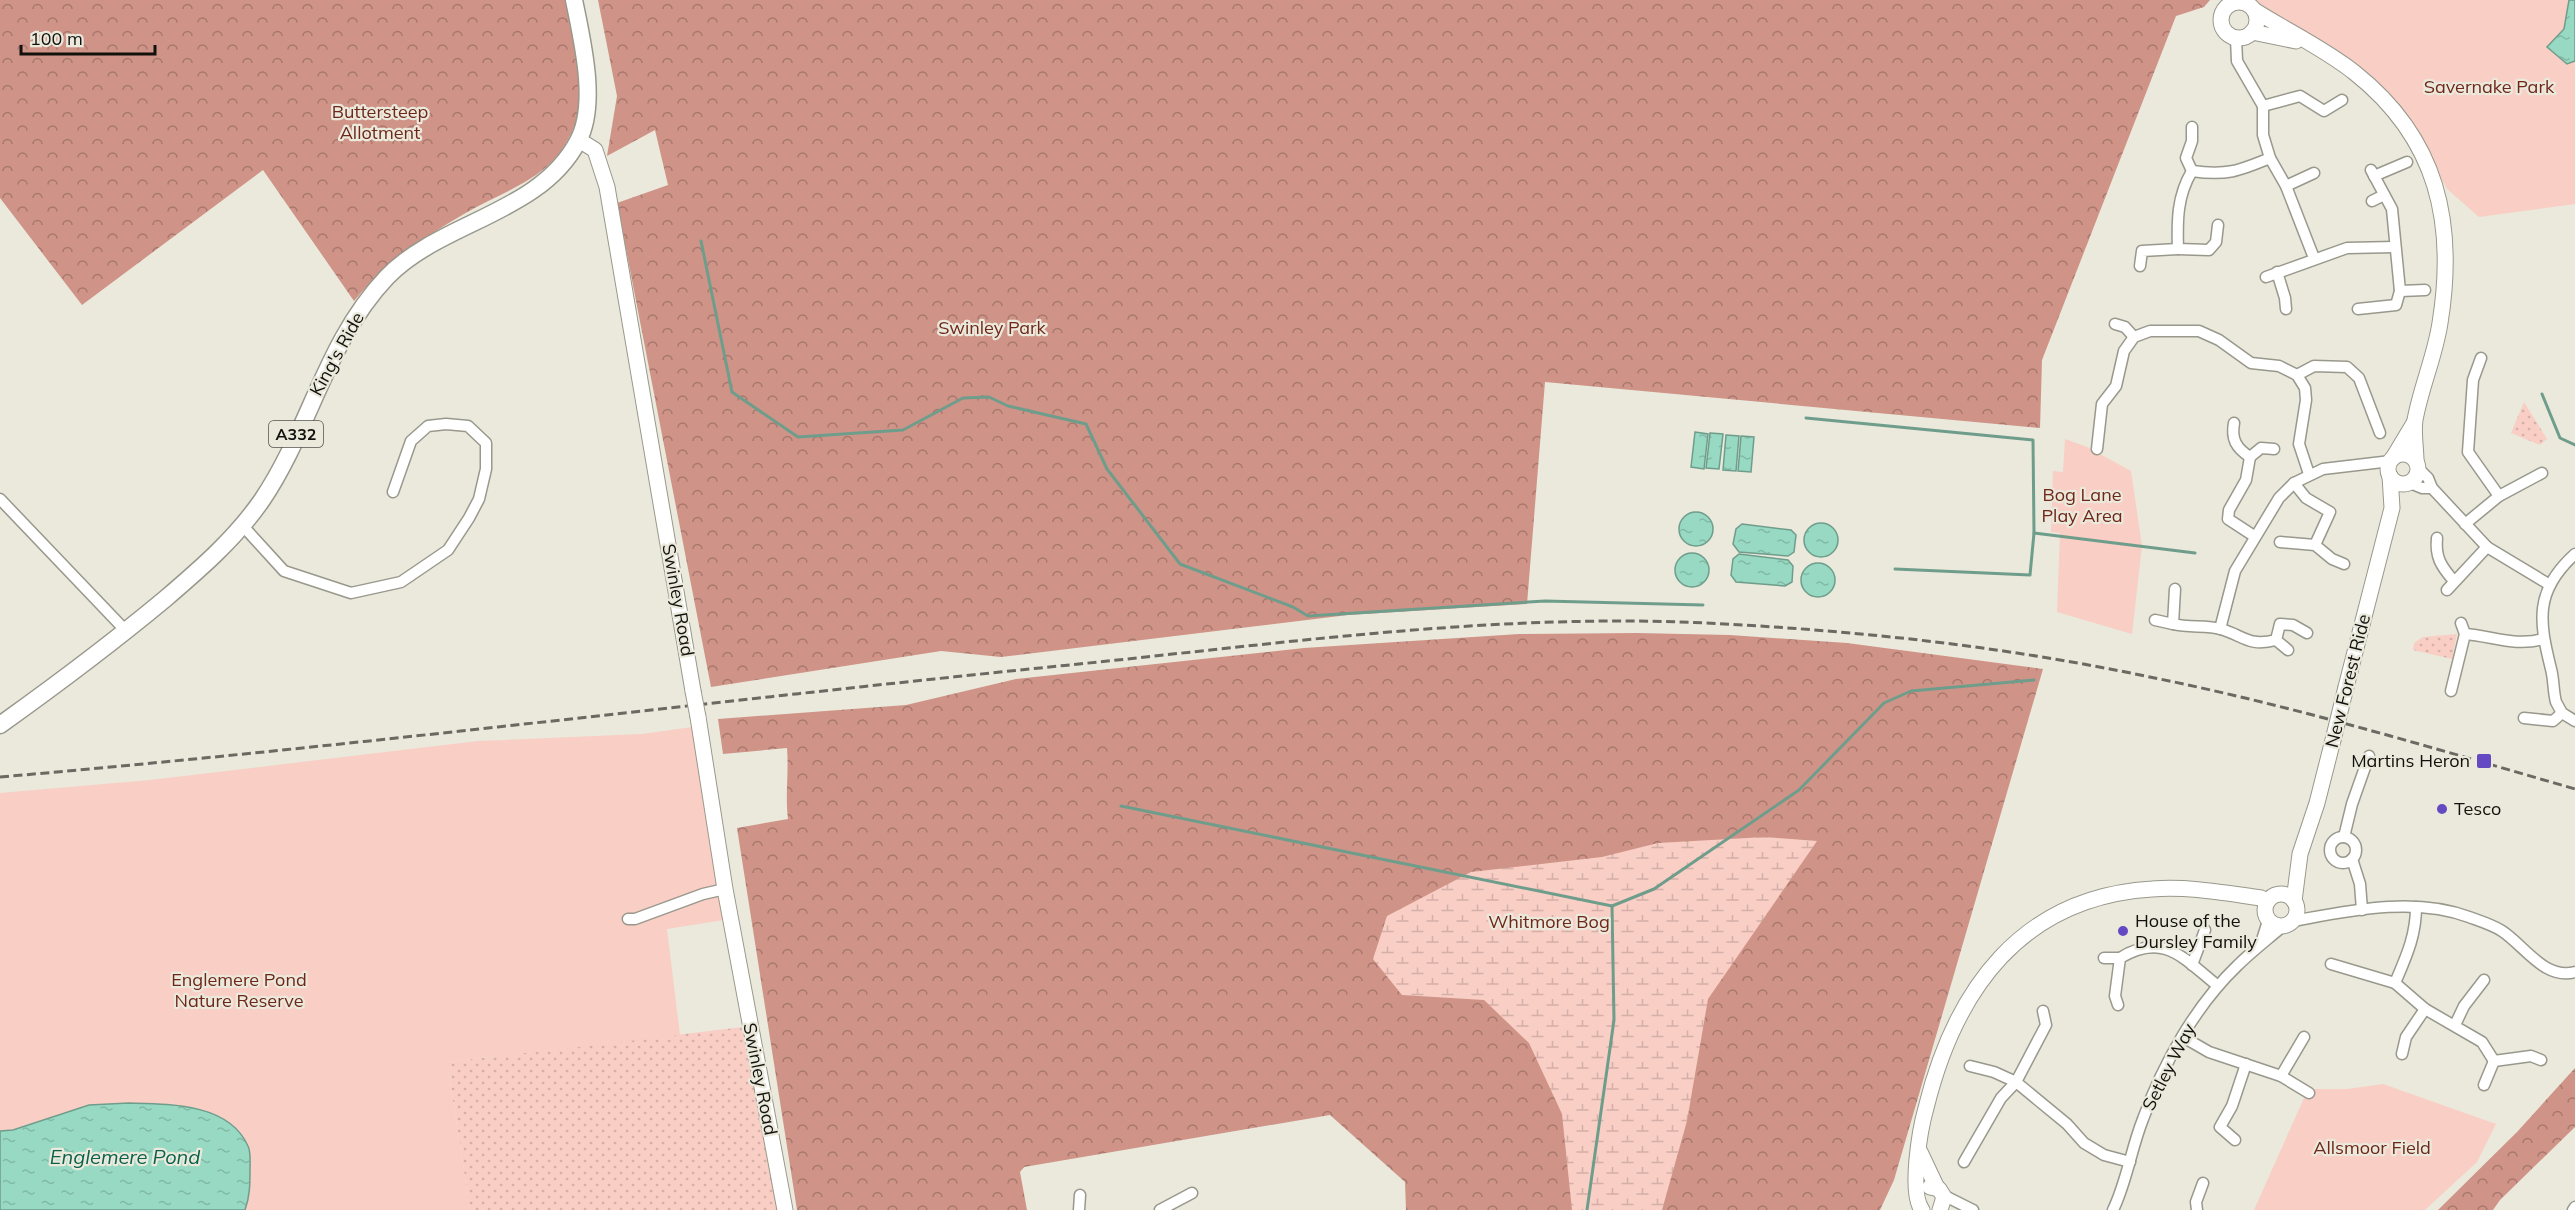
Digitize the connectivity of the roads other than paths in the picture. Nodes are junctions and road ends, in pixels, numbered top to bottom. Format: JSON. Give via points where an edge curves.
{"nodes":[{"id":1,"x":574,"y":0,"type":"edge"},
{"id":2,"x":2229,"y":2,"type":"edge"},
{"id":3,"x":2248,"y":4,"type":"edge"},
{"id":4,"x":2252,"y":32,"type":"junction"},
{"id":5,"x":2236,"y":38,"type":"junction"},
{"id":6,"x":2311,"y":45,"type":"junction"},
{"id":7,"x":2342,"y":100,"type":"dead end"},
{"id":8,"x":2263,"y":106,"type":"junction"},
{"id":9,"x":2192,"y":126,"type":"dead end"},
{"id":10,"x":579,"y":140,"type":"junction"},
{"id":11,"x":2270,"y":158,"type":"junction"},
{"id":12,"x":2408,"y":162,"type":"dead end"},
{"id":13,"x":2192,"y":171,"type":"junction"},
{"id":14,"x":2314,"y":173,"type":"dead end"},
{"id":15,"x":2286,"y":186,"type":"junction"},
{"id":16,"x":2384,"y":195,"type":"junction"},
{"id":17,"x":2372,"y":201,"type":"dead end"},
{"id":18,"x":2218,"y":225,"type":"dead end"},
{"id":19,"x":2395,"y":247,"type":"junction"},
{"id":20,"x":2178,"y":249,"type":"junction"},
{"id":21,"x":2314,"y":258,"type":"junction"},
{"id":22,"x":2140,"y":266,"type":"dead end"},
{"id":23,"x":2425,"y":290,"type":"dead end"},
{"id":24,"x":2400,"y":291,"type":"junction"},
{"id":25,"x":2286,"y":309,"type":"dead end"},
{"id":26,"x":2358,"y":309,"type":"dead end"},
{"id":27,"x":2115,"y":324,"type":"dead end"},
{"id":28,"x":2134,"y":337,"type":"junction"},
{"id":29,"x":2481,"y":358,"type":"dead end"},
{"id":30,"x":2298,"y":375,"type":"junction"},
{"id":31,"x":2234,"y":423,"type":"dead end"},
{"id":32,"x":2414,"y":423,"type":"junction"},
{"id":33,"x":2380,"y":433,"type":"dead end"},
{"id":34,"x":2097,"y":449,"type":"dead end"},
{"id":35,"x":2274,"y":449,"type":"dead end"},
{"id":36,"x":2250,"y":457,"type":"junction"},
{"id":37,"x":2417,"y":465,"type":"junction"},
{"id":38,"x":2390,"y":467,"type":"junction"},
{"id":39,"x":2542,"y":473,"type":"dead end"},
{"id":40,"x":2309,"y":474,"type":"junction"},
{"id":41,"x":2294,"y":483,"type":"junction"},
{"id":42,"x":2410,"y":483,"type":"junction"},
{"id":43,"x":2432,"y":488,"type":"junction"},
{"id":44,"x":393,"y":492,"type":"dead end"},
{"id":45,"x":2499,"y":496,"type":"junction"},
{"id":46,"x":0,"y":500,"type":"edge"},
{"id":47,"x":2392,"y":508,"type":"junction"},
{"id":48,"x":2465,"y":524,"type":"junction"},
{"id":49,"x":243,"y":526,"type":"junction"},
{"id":50,"x":2254,"y":536,"type":"junction"},
{"id":51,"x":2437,"y":538,"type":"dead end"},
{"id":52,"x":2280,"y":542,"type":"dead end"},
{"id":53,"x":2315,"y":545,"type":"junction"},
{"id":54,"x":2487,"y":547,"type":"junction"},
{"id":55,"x":2575,"y":554,"type":"edge"},
{"id":56,"x":2344,"y":564,"type":"dead end"},
{"id":57,"x":2453,"y":580,"type":"junction"},
{"id":58,"x":2550,"y":585,"type":"junction"},
{"id":59,"x":2175,"y":589,"type":"dead end"},
{"id":60,"x":2447,"y":590,"type":"dead end"},
{"id":61,"x":2155,"y":620,"type":"dead end"},
{"id":62,"x":2461,"y":623,"type":"dead end"},
{"id":63,"x":2173,"y":624,"type":"junction"},
{"id":64,"x":2220,"y":629,"type":"junction"},
{"id":65,"x":126,"y":631,"type":"junction"},
{"id":66,"x":2307,"y":633,"type":"dead end"},
{"id":67,"x":2465,"y":634,"type":"junction"},
{"id":68,"x":2543,"y":639,"type":"junction"},
{"id":69,"x":2276,"y":640,"type":"junction"},
{"id":70,"x":2288,"y":650,"type":"dead end"},
{"id":71,"x":2451,"y":692,"type":"dead end"},
{"id":72,"x":2562,"y":713,"type":"junction"},
{"id":73,"x":2524,"y":718,"type":"dead end"},
{"id":74,"x":2575,"y":721,"type":"edge"},
{"id":75,"x":0,"y":725,"type":"edge"},
{"id":76,"x":2369,"y":756,"type":"dead end"},
{"id":77,"x":2344,"y":837,"type":"junction"},
{"id":78,"x":2352,"y":859,"type":"junction"},
{"id":79,"x":725,"y":889,"type":"junction"},
{"id":80,"x":2416,"y":907,"type":"junction"},
{"id":81,"x":2362,"y":910,"type":"junction"},
{"id":82,"x":2280,"y":911,"type":"junction"},
{"id":83,"x":628,"y":919,"type":"dead end"},
{"id":84,"x":2205,"y":930,"type":"dead end"},
{"id":85,"x":2104,"y":958,"type":"dead end"},
{"id":86,"x":2120,"y":958,"type":"junction"},
{"id":87,"x":2331,"y":964,"type":"dead end"},
{"id":88,"x":2192,"y":965,"type":"junction"},
{"id":89,"x":2575,"y":972,"type":"edge"},
{"id":90,"x":2484,"y":980,"type":"dead end"},
{"id":91,"x":2395,"y":982,"type":"junction"},
{"id":92,"x":2218,"y":986,"type":"junction"},
{"id":93,"x":2118,"y":1005,"type":"dead end"},
{"id":94,"x":2425,"y":1009,"type":"junction"},
{"id":95,"x":2043,"y":1011,"type":"dead end"},
{"id":96,"x":2456,"y":1025,"type":"junction"},
{"id":97,"x":2304,"y":1036,"type":"dead end"},
{"id":98,"x":2183,"y":1037,"type":"junction"},
{"id":99,"x":2402,"y":1054,"type":"dead end"},
{"id":100,"x":2541,"y":1060,"type":"dead end"},
{"id":101,"x":2494,"y":1061,"type":"junction"},
{"id":102,"x":2246,"y":1064,"type":"junction"},
{"id":103,"x":1970,"y":1066,"type":"dead end"},
{"id":104,"x":2280,"y":1076,"type":"junction"},
{"id":105,"x":2016,"y":1082,"type":"junction"},
{"id":106,"x":2484,"y":1085,"type":"dead end"},
{"id":107,"x":2309,"y":1093,"type":"dead end"},
{"id":108,"x":2235,"y":1140,"type":"dead end"},
{"id":109,"x":1918,"y":1143,"type":"junction"},
{"id":110,"x":1964,"y":1162,"type":"dead end"},
{"id":111,"x":2130,"y":1162,"type":"junction"},
{"id":112,"x":2204,"y":1183,"type":"dead end"},
{"id":113,"x":1192,"y":1193,"type":"dead end"},
{"id":114,"x":1080,"y":1195,"type":"dead end"},
{"id":115,"x":1941,"y":1200,"type":"edge"},
{"id":116,"x":1920,"y":1206,"type":"edge"},
{"id":117,"x":1164,"y":1209,"type":"edge"},
{"id":118,"x":1971,"y":1209,"type":"edge"},
{"id":119,"x":785,"y":1210,"type":"edge"},
{"id":120,"x":1079,"y":1210,"type":"edge"},
{"id":121,"x":2113,"y":1210,"type":"edge"},
{"id":122,"x":2197,"y":1210,"type":"edge"}],
"edges":[{"from":1,"to":10,"type":"main road","number":"A332","via":[[586,75],[585,122]]},
{"from":2,"to":3,"type":"main road"},
{"from":2,"to":5,"type":"main road","via":[[2221,15],[2222,26]]},
{"from":3,"to":4,"type":"main road","via":[[2257,22]]},
{"from":3,"to":6,"type":"main road"},
{"from":4,"to":5,"type":"main road"},
{"from":4,"to":6,"type":"main road"},
{"from":5,"to":8,"type":"street","via":[[2237,61]]},
{"from":6,"to":32,"type":"main road","via":[[2354,72],[2407,128],[2440,199],[2447,281],[2439,329]]},
{"from":7,"to":8,"type":"street","via":[[2324,111],[2300,96]]},
{"from":8,"to":11,"type":"street","via":[[2263,135]]},
{"from":9,"to":13,"type":"street","via":[[2186,158]]},
{"from":10,"to":49,"type":"main road","name":"King's Ride","number":"A332","via":[[556,171],[536,187],[415,255],[389,275],[370,297],[332,358],[270,488]]},
{"from":10,"to":79,"type":"main road","name":"Swinley Road","bridge":true,"via":[[595,150],[607,187]]},
{"from":11,"to":13,"type":"street","via":[[2237,172]]},
{"from":11,"to":15,"type":"street"},
{"from":12,"to":16,"type":"street","via":[[2372,173]]},
{"from":13,"to":20,"type":"street","via":[[2184,185],[2176,219]]},
{"from":14,"to":15,"type":"street"},
{"from":15,"to":21,"type":"street"},
{"from":16,"to":17,"type":"street"},
{"from":16,"to":19,"type":"street","via":[[2392,209]]},
{"from":18,"to":20,"type":"street","via":[[2216,242],[2209,250]]},
{"from":19,"to":21,"type":"street","via":[[2347,248]]},
{"from":19,"to":24,"type":"street"},
{"from":20,"to":22,"type":"street","via":[[2142,251]]},
{"from":21,"to":25,"type":"street","via":[[2272,274],[2285,297]]},
{"from":23,"to":24,"type":"street"},
{"from":24,"to":26,"type":"street","via":[[2396,305]]},
{"from":27,"to":28,"type":"street","via":[[2125,327]]},
{"from":28,"to":30,"type":"street","via":[[2150,331],[2199,331],[2251,363],[2279,366]]},
{"from":28,"to":34,"type":"street","via":[[2124,351],[2116,386],[2102,404]]},
{"from":29,"to":45,"type":"street","via":[[2473,380],[2468,452]]},
{"from":30,"to":33,"type":"street","via":[[2314,366],[2347,367],[2359,378]]},
{"from":30,"to":40,"type":"street","via":[[2306,400],[2299,444]]},
{"from":31,"to":36,"type":"street","via":[[2232,433],[2238,449]]},
{"from":32,"to":37,"type":"main road"},
{"from":32,"to":38,"type":"main road"},
{"from":35,"to":36,"type":"street","via":[[2261,448]]},
{"from":36,"to":50,"type":"street","via":[[2246,480],[2228,519]]},
{"from":37,"to":38,"type":"main road","via":[[2408,455]]},
{"from":37,"to":42,"type":"main road","name":"New Forest Ride","via":[[2416,477]]},
{"from":37,"to":43,"type":"street"},
{"from":38,"to":40,"type":"street","via":[[2342,465]]},
{"from":38,"to":42,"type":"main road","via":[[2396,483]]},
{"from":38,"to":47,"type":"main road","name":"New Forest Ride"},
{"from":39,"to":45,"type":"street"},
{"from":40,"to":41,"type":"street"},
{"from":41,"to":50,"type":"street"},
{"from":41,"to":53,"type":"street","via":[[2306,498],[2330,512]]},
{"from":42,"to":43,"type":"street"},
{"from":42,"to":47,"type":"main road","name":"New Forest Ride"},
{"from":43,"to":48,"type":"street"},
{"from":44,"to":49,"type":"street","via":[[411,441],[428,426],[468,426],[486,443],[486,469],[469,519],[448,550],[401,582],[351,593],[284,571]]},
{"from":45,"to":48,"type":"street"},
{"from":46,"to":65,"type":"street"},
{"from":47,"to":82,"type":"main road","name":"New Forest Ride","bridge":true,"via":[[2318,803]]},
{"from":48,"to":54,"type":"street"},
{"from":49,"to":65,"type":"main road","name":"King's Ride","number":"A332"},
{"from":50,"to":64,"type":"street","via":[[2235,571]]},
{"from":51,"to":57,"type":"street","via":[[2435,553]]},
{"from":52,"to":53,"type":"street"},
{"from":53,"to":56,"type":"street"},
{"from":54,"to":57,"type":"street"},
{"from":54,"to":58,"type":"street"},
{"from":55,"to":58,"type":"street"},
{"from":57,"to":60,"type":"street"},
{"from":58,"to":68,"type":"street","via":[[2542,605]]},
{"from":59,"to":63,"type":"street"},
{"from":61,"to":63,"type":"street"},
{"from":62,"to":67,"type":"street"},
{"from":63,"to":64,"type":"street"},
{"from":64,"to":69,"type":"street","via":[[2259,644]]},
{"from":65,"to":75,"type":"main road","name":"King's Ride","number":"A332"},
{"from":66,"to":69,"type":"street","via":[[2286,622],[2280,624]]},
{"from":67,"to":68,"type":"street","via":[[2513,643]]},
{"from":67,"to":71,"type":"street"},
{"from":68,"to":72,"type":"street","via":[[2556,702]]},
{"from":69,"to":70,"type":"street"},
{"from":72,"to":73,"type":"street","via":[[2553,721]]},
{"from":72,"to":74,"type":"street"},
{"from":76,"to":77,"type":"street"},
{"from":77,"to":78,"type":"street","via":[[2355,845]]},
{"from":77,"to":78,"type":"street","via":[[2333,842],[2331,854],[2340,863]]},
{"from":78,"to":81,"type":"street","via":[[2360,884]]},
{"from":79,"to":83,"type":"street","via":[[635,920]]},
{"from":79,"to":119,"type":"main road","name":"Swinley Road"},
{"from":80,"to":81,"type":"street"},
{"from":80,"to":89,"type":"street","via":[[2468,916],[2502,932],[2548,969]]},
{"from":80,"to":91,"type":"street","via":[[2416,928]]},
{"from":81,"to":82,"type":"street"},
{"from":82,"to":92,"type":"street","name":"Setley Way","via":[[2260,946]]},
{"from":82,"to":109,"type":"main road","via":[[2221,893],[2169,888],[2111,895],[2076,906],[2021,939],[1985,973],[1964,1004],[1935,1073]]},
{"from":84,"to":88,"type":"street"},
{"from":85,"to":86,"type":"street"},
{"from":86,"to":88,"type":"street","via":[[2141,947],[2155,946],[2168,949]]},
{"from":86,"to":93,"type":"street","via":[[2115,996]]},
{"from":87,"to":91,"type":"street"},
{"from":88,"to":92,"type":"street"},
{"from":90,"to":96,"type":"street","via":[[2464,1006]]},
{"from":91,"to":94,"type":"street"},
{"from":92,"to":98,"type":"street","name":"Setley Way"},
{"from":94,"to":96,"type":"street"},
{"from":94,"to":99,"type":"street","via":[[2406,1036]]},
{"from":95,"to":105,"type":"street","via":[[2046,1025]]},
{"from":96,"to":101,"type":"street","via":[[2482,1042]]},
{"from":97,"to":104,"type":"street"},
{"from":98,"to":102,"type":"street","via":[[2209,1052]]},
{"from":98,"to":111,"type":"street","name":"Setley Way","via":[[2155,1088]]},
{"from":100,"to":101,"type":"street","via":[[2531,1056]]},
{"from":101,"to":106,"type":"street"},
{"from":102,"to":104,"type":"street"},
{"from":102,"to":108,"type":"street","via":[[2232,1106],[2220,1127]]},
{"from":103,"to":105,"type":"street"},
{"from":104,"to":107,"type":"street"},
{"from":105,"to":110,"type":"street","via":[[2001,1098]]},
{"from":105,"to":111,"type":"street","via":[[2084,1143],[2104,1155]]},
{"from":109,"to":115,"type":"main road"},
{"from":109,"to":116,"type":"main road"},
{"from":111,"to":121,"type":"street","name":"Setley Way"},
{"from":112,"to":122,"type":"street"},
{"from":113,"to":117,"type":"street"},
{"from":114,"to":120,"type":"street"},
{"from":115,"to":116,"type":"main road","via":[[1924,1188]]},
{"from":115,"to":118,"type":"street"}]}
